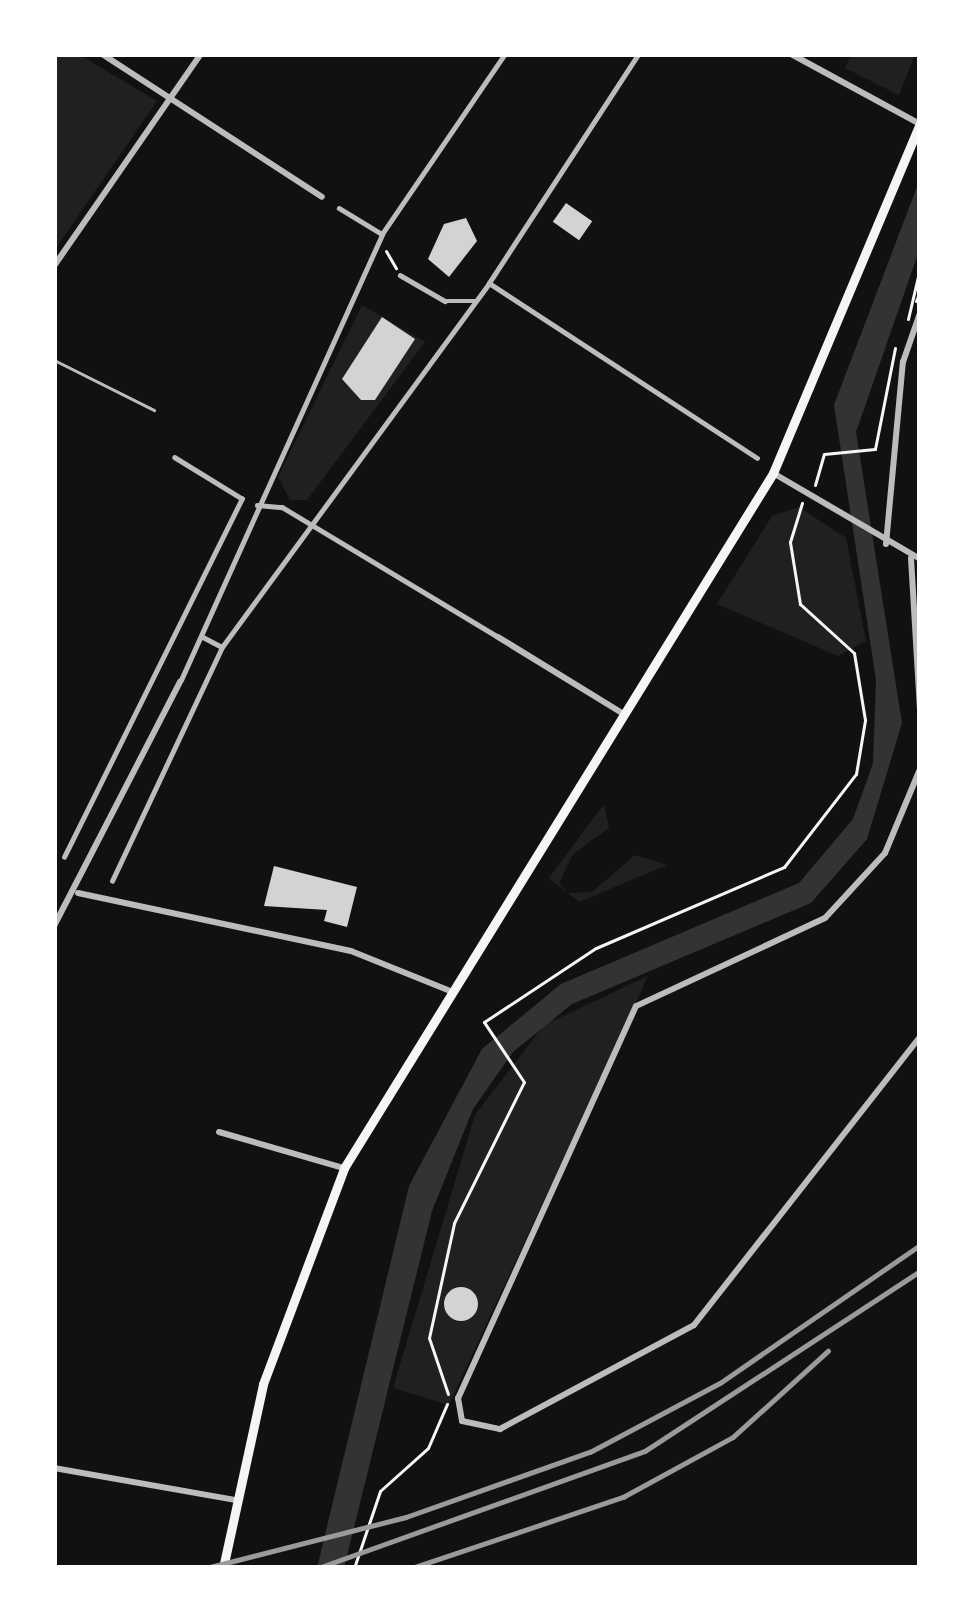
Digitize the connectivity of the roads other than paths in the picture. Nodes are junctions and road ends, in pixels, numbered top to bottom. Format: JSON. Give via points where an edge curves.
{"nodes":[{"id":1,"x":102,"y":54,"type":"edge"},
{"id":2,"x":201,"y":54,"type":"edge"},
{"id":3,"x":505,"y":54,"type":"edge"},
{"id":4,"x":638,"y":54,"type":"edge"},
{"id":5,"x":791,"y":54,"type":"edge"},
{"id":6,"x":920,"y":123,"type":"edge"},
{"id":7,"x":322,"y":197,"type":"dead end"},
{"id":8,"x":339,"y":208,"type":"dead end"},
{"id":9,"x":382,"y":234,"type":"junction"},
{"id":10,"x":54,"y":266,"type":"edge"},
{"id":11,"x":400,"y":275,"type":"road end"},
{"id":12,"x":489,"y":283,"type":"junction"},
{"id":13,"x":476,"y":301,"type":"junction"},
{"id":14,"x":920,"y":313,"type":"edge"},
{"id":15,"x":54,"y":360,"type":"edge"},
{"id":16,"x":154,"y":410,"type":"dead end"},
{"id":17,"x":175,"y":458,"type":"dead end"},
{"id":18,"x":757,"y":458,"type":"dead end"},
{"id":19,"x":772,"y":473,"type":"junction"},
{"id":20,"x":256,"y":505,"type":"junction"},
{"id":21,"x":310,"y":523,"type":"junction"},
{"id":22,"x":886,"y":544,"type":"junction"},
{"id":23,"x":915,"y":558,"type":"edge"},
{"id":24,"x":203,"y":637,"type":"junction"},
{"id":25,"x":498,"y":637,"type":"joint"},
{"id":26,"x":222,"y":647,"type":"junction"},
{"id":27,"x":179,"y":682,"type":"joint"},
{"id":28,"x":920,"y":710,"type":"edge"},
{"id":29,"x":622,"y":713,"type":"junction"},
{"id":30,"x":920,"y":769,"type":"edge"},
{"id":31,"x":64,"y":857,"type":"dead end"},
{"id":32,"x":112,"y":881,"type":"dead end"},
{"id":33,"x":78,"y":893,"type":"junction"},
{"id":34,"x":54,"y":926,"type":"edge"},
{"id":35,"x":448,"y":990,"type":"junction"},
{"id":36,"x":920,"y":1036,"type":"edge"},
{"id":37,"x":219,"y":1132,"type":"dead end"},
{"id":38,"x":344,"y":1168,"type":"junction"},
{"id":39,"x":54,"y":1468,"type":"edge"},
{"id":40,"x":236,"y":1500,"type":"junction"},
{"id":41,"x":223,"y":1568,"type":"edge"}],
"edges":[{"from":1,"to":7,"type":"street"},
{"from":2,"to":10,"type":"street"},
{"from":3,"to":9,"type":"street"},
{"from":4,"to":12,"type":"street"},
{"from":5,"to":6,"type":"street"},
{"from":6,"to":19,"type":"main road"},
{"from":8,"to":9,"type":"street"},
{"from":9,"to":20,"type":"street"},
{"from":11,"to":13,"type":"street","via":[[445,301]]},
{"from":12,"to":13,"type":"street"},
{"from":12,"to":18,"type":"street"},
{"from":13,"to":21,"type":"street"},
{"from":14,"to":22,"type":"street","via":[[903,362]]},
{"from":15,"to":16,"type":"lane"},
{"from":17,"to":31,"type":"street","via":[[242,499]]},
{"from":19,"to":22,"type":"street"},
{"from":19,"to":29,"type":"main road"},
{"from":20,"to":21,"type":"street"},
{"from":20,"to":24,"type":"street"},
{"from":21,"to":25,"type":"street"},
{"from":21,"to":26,"type":"street"},
{"from":22,"to":23,"type":"street"},
{"from":23,"to":28,"type":"street"},
{"from":24,"to":26,"type":"street"},
{"from":24,"to":27,"type":"street"},
{"from":25,"to":29,"type":"street"},
{"from":26,"to":32,"type":"street"},
{"from":27,"to":33,"type":"street"},
{"from":29,"to":35,"type":"main road"},
{"from":30,"to":36,"type":"street","via":[[885,853],[825,918],[636,1006],[458,1398],[467,1425],[500,1429],[694,1325]]},
{"from":33,"to":34,"type":"street"},
{"from":33,"to":35,"type":"street","via":[[351,951]]},
{"from":35,"to":38,"type":"main road"},
{"from":37,"to":38,"type":"street"},
{"from":38,"to":40,"type":"main road","via":[[289,1301]]},
{"from":39,"to":40,"type":"street"},
{"from":40,"to":41,"type":"main road"}]}
